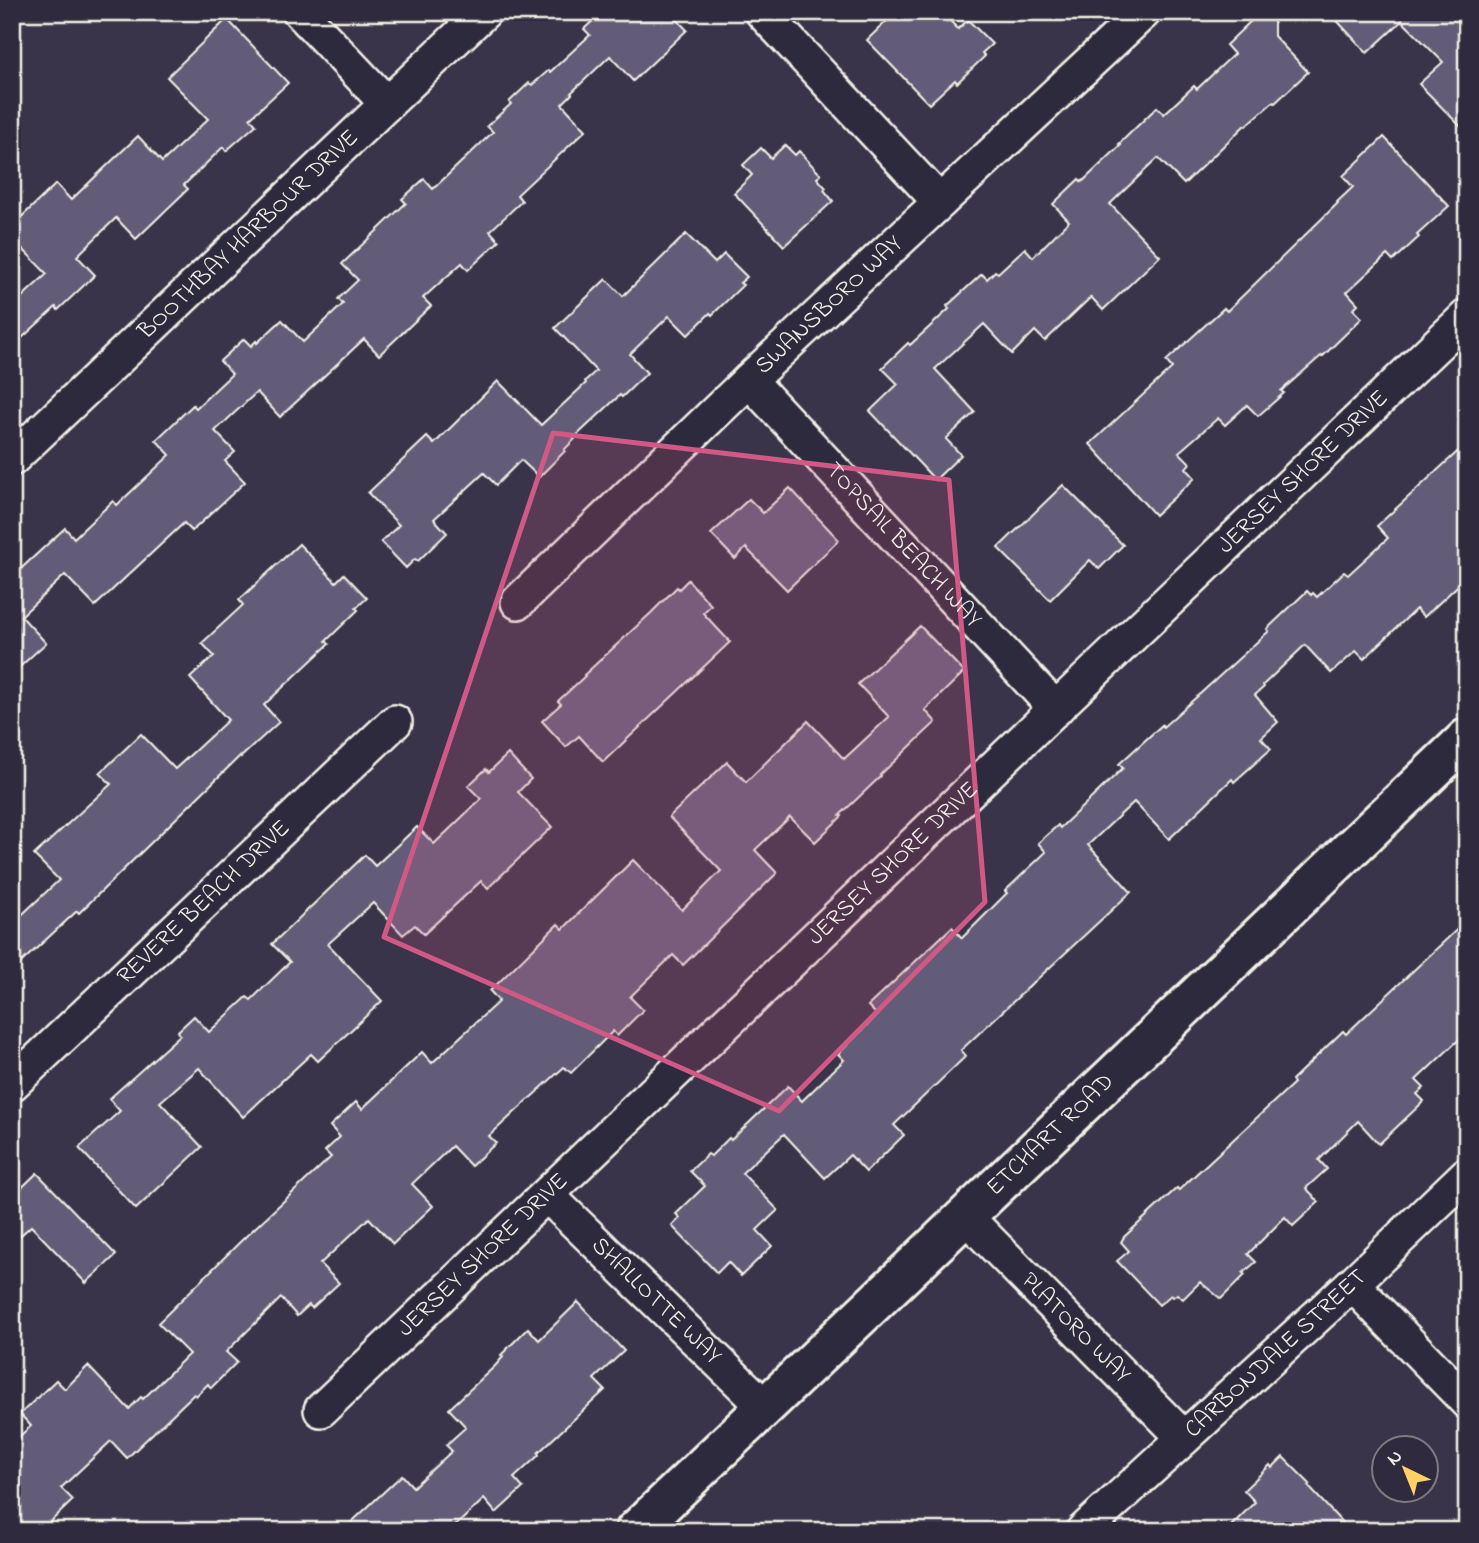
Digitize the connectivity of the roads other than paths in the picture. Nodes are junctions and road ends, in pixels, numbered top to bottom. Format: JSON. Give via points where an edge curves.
{"nodes":[{"id":1,"x":300,"y":12,"type":"edge"},
{"id":2,"x":484,"y":12,"type":"edge"},
{"id":3,"x":762,"y":12,"type":"edge"},
{"id":4,"x":1144,"y":12,"type":"edge"},
{"id":5,"x":387,"y":104,"type":"junction"},
{"id":6,"x":940,"y":202,"type":"junction"},
{"id":7,"x":1467,"y":316,"type":"edge"},
{"id":8,"x":750,"y":380,"type":"junction"},
{"id":9,"x":12,"y":459,"type":"edge"},
{"id":10,"x":518,"y":602,"type":"dead end"},
{"id":11,"x":1056,"y":709,"type":"junction"},
{"id":12,"x":395,"y":722,"type":"dead end"},
{"id":13,"x":1467,"y":738,"type":"edge"},
{"id":14,"x":12,"y":1084,"type":"edge"},
{"id":15,"x":1467,"y":1174,"type":"edge"},
{"id":16,"x":547,"y":1195,"type":"junction"},
{"id":17,"x":965,"y":1217,"type":"junction"},
{"id":18,"x":1352,"y":1284,"type":"junction"},
{"id":19,"x":1467,"y":1402,"type":"edge"},
{"id":20,"x":765,"y":1407,"type":"junction"},
{"id":21,"x":321,"y":1410,"type":"dead end"},
{"id":22,"x":1184,"y":1438,"type":"junction"},
{"id":23,"x":635,"y":1531,"type":"edge"},
{"id":24,"x":1083,"y":1531,"type":"edge"}],
"edges":[{"from":1,"to":5,"type":"street"},
{"from":2,"to":5,"type":"street","name":"BOOTHBAY HARBOUR DRIVE"},
{"from":3,"to":6,"type":"street"},
{"from":4,"to":6,"type":"street","name":"SWANSBORO WAY"},
{"from":5,"to":9,"type":"street","name":"BOOTHBAY HARBOUR DRIVE"},
{"from":6,"to":8,"type":"street","name":"SWANSBORO WAY"},
{"from":7,"to":11,"type":"street","name":"JERSEY SHORE DRIVE"},
{"from":8,"to":10,"type":"street","name":"SWANSBORO WAY"},
{"from":8,"to":11,"type":"street","name":"TOPSAIL BEACH WAY"},
{"from":11,"to":16,"type":"street","name":"JERSEY SHORE DRIVE"},
{"from":12,"to":14,"type":"street","name":"REVERE BEACH DRIVE"},
{"from":13,"to":17,"type":"street","name":"ETCHART ROAD"},
{"from":15,"to":18,"type":"street","name":"CARBONDALE STREET"},
{"from":16,"to":20,"type":"street","name":"SHALLOTTE WAY"},
{"from":16,"to":21,"type":"street","name":"JERSEY SHORE DRIVE"},
{"from":17,"to":20,"type":"street","name":"ETCHART ROAD"},
{"from":17,"to":22,"type":"street","name":"PLATORO WAY"},
{"from":18,"to":19,"type":"street"},
{"from":18,"to":22,"type":"street","name":"CARBONDALE STREET"},
{"from":20,"to":23,"type":"street","name":"ETCHART ROAD"},
{"from":22,"to":24,"type":"street","name":"CARBONDALE STREET"}]}
